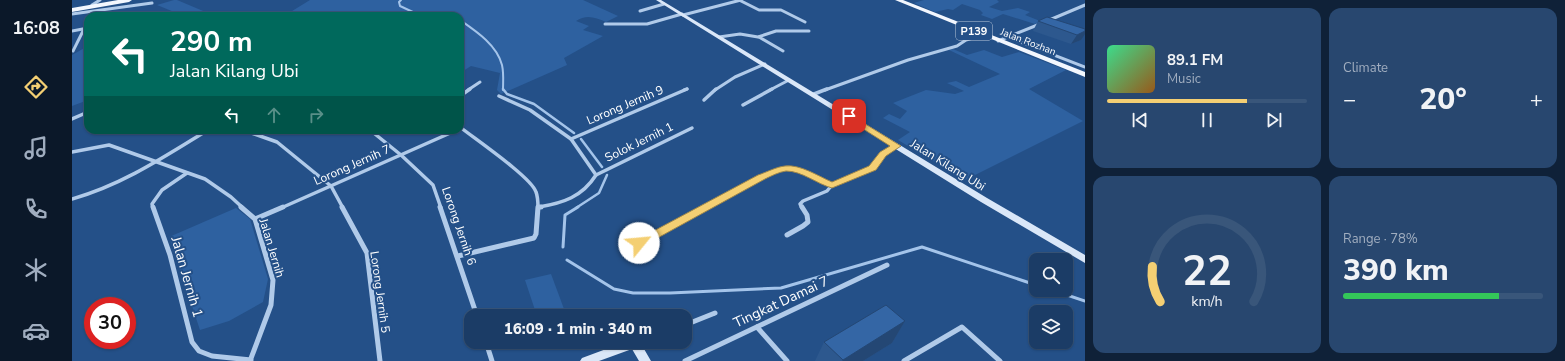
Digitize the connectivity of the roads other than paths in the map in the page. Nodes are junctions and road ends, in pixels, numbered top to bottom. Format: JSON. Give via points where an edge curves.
{"nodes":[{"id":1,"x":100,"y":0,"type":"edge"},
{"id":2,"x":128,"y":0,"type":"edge"},
{"id":3,"x":739,"y":0,"type":"edge"},
{"id":4,"x":743,"y":0,"type":"edge"},
{"id":5,"x":898,"y":0,"type":"edge"},
{"id":6,"x":661,"y":2,"type":"edge"},
{"id":7,"x":152,"y":3,"type":"dead end"},
{"id":8,"x":92,"y":5,"type":"junction"},
{"id":9,"x":1085,"y":5,"type":"edge"},
{"id":10,"x":72,"y":9,"type":"edge"},
{"id":11,"x":84,"y":12,"type":"edge"},
{"id":12,"x":87,"y":12,"type":"edge"},
{"id":13,"x":640,"y":12,"type":"dead end"},
{"id":14,"x":72,"y":14,"type":"edge"},
{"id":15,"x":682,"y":14,"type":"junction"},
{"id":16,"x":804,"y":22,"type":"dead end"},
{"id":17,"x":1042,"y":23,"type":"junction"},
{"id":18,"x":605,"y":24,"type":"dead end"},
{"id":19,"x":1049,"y":26,"type":"edge"},
{"id":20,"x":84,"y":29,"type":"joint"},
{"id":21,"x":72,"y":31,"type":"edge"},
{"id":22,"x":809,"y":31,"type":"dead end"},
{"id":23,"x":983,"y":35,"type":"junction"},
{"id":24,"x":719,"y":37,"type":"junction"},
{"id":25,"x":758,"y":37,"type":"junction"},
{"id":26,"x":1007,"y":37,"type":"junction"},
{"id":27,"x":998,"y":41,"type":"junction"},
{"id":28,"x":73,"y":51,"type":"edge"},
{"id":29,"x":782,"y":51,"type":"dead end"},
{"id":30,"x":764,"y":64,"type":"junction"},
{"id":31,"x":1085,"y":67,"type":"edge"},
{"id":32,"x":1085,"y":75,"type":"edge"},
{"id":33,"x":789,"y":80,"type":"junction"},
{"id":34,"x":480,"y":82,"type":"dead end"},
{"id":35,"x":687,"y":89,"type":"dead end"},
{"id":36,"x":464,"y":93,"type":"edge"},
{"id":37,"x":814,"y":94,"type":"junction"},
{"id":38,"x":499,"y":96,"type":"dead end"},
{"id":39,"x":704,"y":100,"type":"dead end"},
{"id":40,"x":743,"y":106,"type":"dead end"},
{"id":41,"x":84,"y":114,"type":"edge"},
{"id":42,"x":72,"y":119,"type":"edge"},
{"id":43,"x":692,"y":128,"type":"dead end"},
{"id":44,"x":464,"y":133,"type":"edge"},
{"id":45,"x":201,"y":134,"type":"edge"},
{"id":46,"x":254,"y":134,"type":"edge"},
{"id":47,"x":375,"y":134,"type":"edge"},
{"id":48,"x":448,"y":134,"type":"edge"},
{"id":49,"x":571,"y":139,"type":"junction"},
{"id":50,"x":896,"y":146,"type":"junction"},
{"id":51,"x":72,"y":152,"type":"edge"},
{"id":52,"x":401,"y":155,"type":"junction"},
{"id":53,"x":155,"y":161,"type":"junction"},
{"id":54,"x":187,"y":173,"type":"junction"},
{"id":55,"x":596,"y":174,"type":"junction"},
{"id":56,"x":832,"y":185,"type":"junction"},
{"id":57,"x":331,"y":186,"type":"junction"},
{"id":58,"x":72,"y":199,"type":"edge"},
{"id":59,"x":538,"y":207,"type":"junction"},
{"id":60,"x":255,"y":219,"type":"junction"},
{"id":61,"x":787,"y":235,"type":"dead end"},
{"id":62,"x":639,"y":243,"type":"dead end"},
{"id":63,"x":458,"y":256,"type":"junction"},
{"id":64,"x":1085,"y":259,"type":"edge"},
{"id":65,"x":888,"y":265,"type":"dead end"},
{"id":66,"x":475,"y":309,"type":"edge"},
{"id":67,"x":715,"y":314,"type":"dead end"},
{"id":68,"x":692,"y":322,"type":"edge"},
{"id":69,"x":757,"y":327,"type":"junction"},
{"id":70,"x":488,"y":349,"type":"edge"},
{"id":71,"x":620,"y":349,"type":"edge"},
{"id":72,"x":640,"y":349,"type":"edge"},
{"id":73,"x":251,"y":360,"type":"edge"},
{"id":74,"x":380,"y":361,"type":"edge"},
{"id":75,"x":492,"y":361,"type":"edge"},
{"id":76,"x":586,"y":361,"type":"edge"},
{"id":77,"x":645,"y":361,"type":"edge"},
{"id":78,"x":685,"y":361,"type":"edge"},
{"id":79,"x":787,"y":361,"type":"edge"},
{"id":80,"x":904,"y":361,"type":"edge"},
{"id":81,"x":1000,"y":361,"type":"edge"}],
"edges":[{"from":1,"to":8,"type":"street"},
{"from":2,"to":8,"type":"main road"},
{"from":2,"to":10,"type":"main road"},
{"from":3,"to":4,"type":"street"},
{"from":3,"to":15,"type":"street"},
{"from":3,"to":16,"type":"street","via":[[759,10],[781,10]]},
{"from":5,"to":23,"type":"main road","name":"Jalan Rozhan","number":"P139"},
{"from":6,"to":13,"type":"street"},
{"from":6,"to":15,"type":"street","name":"Jalan Kilang Ubi"},
{"from":7,"to":12,"type":"street"},
{"from":8,"to":10,"type":"main road"},
{"from":9,"to":17,"type":"street"},
{"from":11,"to":14,"type":"street"},
{"from":15,"to":18,"type":"street","via":[[653,23]]},
{"from":15,"to":24,"type":"street","name":"Jalan Kilang Ubi"},
{"from":17,"to":19,"type":"street"},
{"from":17,"to":26,"type":"street"},
{"from":20,"to":21,"type":"street"},
{"from":20,"to":28,"type":"street"},
{"from":22,"to":25,"type":"street","via":[[776,31]]},
{"from":23,"to":27,"type":"main road","name":"Jalan Rozhan","number":"P139"},
{"from":23,"to":37,"type":"street"},
{"from":24,"to":25,"type":"street","via":[[740,34]]},
{"from":24,"to":30,"type":"street","name":"Jalan Kilang Ubi"},
{"from":25,"to":29,"type":"street"},
{"from":26,"to":27,"type":"street"},
{"from":26,"to":31,"type":"street","name":"Jalan Rozhan"},
{"from":27,"to":32,"type":"main road","name":"Jalan Rozhan","number":"P139"},
{"from":30,"to":33,"type":"street","name":"Jalan Kilang Ubi"},
{"from":30,"to":39,"type":"street","via":[[738,74]]},
{"from":33,"to":37,"type":"street","name":"Jalan Kilang Ubi"},
{"from":33,"to":40,"type":"street"},
{"from":34,"to":36,"type":"street"},
{"from":35,"to":49,"type":"street","name":"Lorong Jernih 9"},
{"from":37,"to":50,"type":"street","name":"Jalan Kilang Ubi"},
{"from":38,"to":49,"type":"street","via":[[530,110]]},
{"from":41,"to":42,"type":"street"},
{"from":43,"to":55,"type":"street","name":"Solok Jernih 1"},
{"from":44,"to":59,"type":"street","name":"Lorong Jernih 7","via":[[534,187]]},
{"from":45,"to":53,"type":"street"},
{"from":46,"to":57,"type":"street","via":[[277,142]]},
{"from":47,"to":52,"type":"street","name":"Lorong Jernih 6"},
{"from":48,"to":52,"type":"street","name":"Lorong Jernih 7"},
{"from":49,"to":55,"type":"street"},
{"from":50,"to":56,"type":"street","via":[[883,154],[872,168]]},
{"from":50,"to":64,"type":"street","name":"Jalan Kilang Ubi"},
{"from":51,"to":53,"type":"street","name":"Jalan Jernih","via":[[108,145]]},
{"from":52,"to":57,"type":"street","name":"Lorong Jernih 7"},
{"from":52,"to":63,"type":"street","name":"Lorong Jernih 6","via":[[433,184]]},
{"from":53,"to":54,"type":"street","name":"Jalan Jernih"},
{"from":53,"to":58,"type":"street","via":[[124,180]]},
{"from":54,"to":60,"type":"street","name":"Jalan Jernih","via":[[205,179],[231,197]]},
{"from":54,"to":73,"type":"street","name":"Jalan Jernih 1","via":[[162,189],[152,204],[170,255],[192,342],[199,351],[212,356]]},
{"from":55,"to":59,"type":"street","via":[[584,192],[574,198],[555,205]]},
{"from":56,"to":61,"type":"street","via":[[827,191],[800,204],[808,221]]},
{"from":56,"to":62,"type":"street","via":[[798,171],[787,168],[779,170]]},
{"from":57,"to":60,"type":"street","name":"Lorong Jernih 7"},
{"from":57,"to":74,"type":"street","name":"Lorong Jernih 5","via":[[367,253]]},
{"from":59,"to":63,"type":"street","name":"Lorong Jernih 7","via":[[534,238]]},
{"from":60,"to":73,"type":"street","name":"Jalan Jernih","via":[[273,280],[271,305]]},
{"from":63,"to":66,"type":"street","name":"Lorong Jernih 6"},
{"from":65,"to":69,"type":"street","name":"Tingkat Damai 7"},
{"from":67,"to":68,"type":"street"},
{"from":69,"to":78,"type":"street","name":"Tingkat Damai 7"},
{"from":69,"to":79,"type":"street"},
{"from":70,"to":75,"type":"street"},
{"from":71,"to":76,"type":"street"},
{"from":72,"to":77,"type":"street"},
{"from":80,"to":81,"type":"street","via":[[962,327]]}]}
